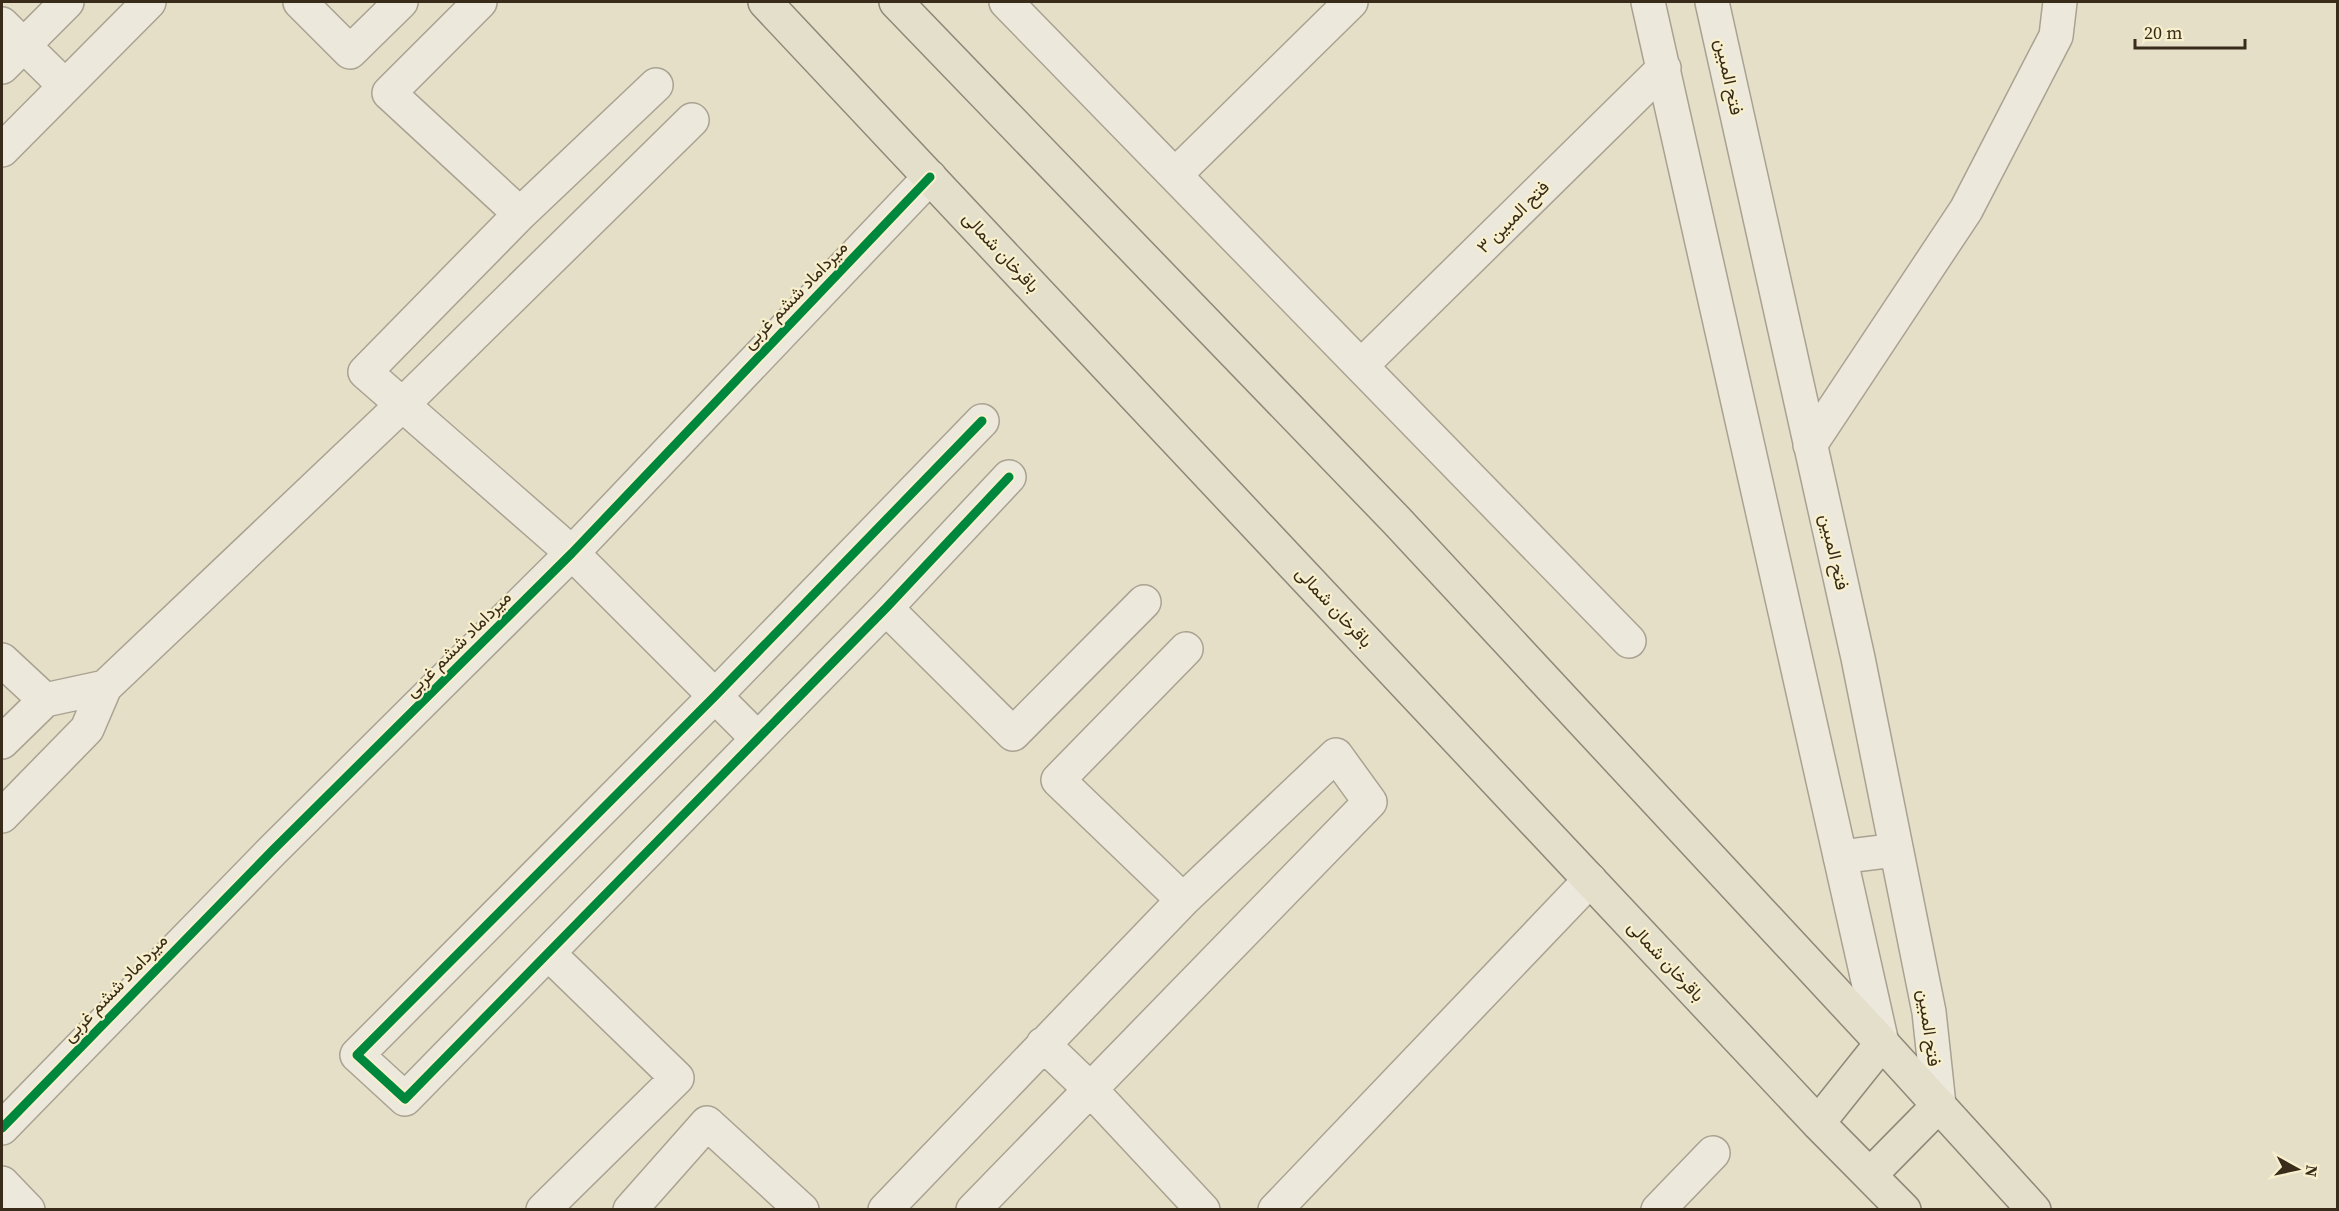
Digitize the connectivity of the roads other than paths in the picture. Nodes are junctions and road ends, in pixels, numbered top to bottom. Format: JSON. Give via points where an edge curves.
{"nodes":[{"id":1,"x":67,"y":2,"type":"edge"},
{"id":2,"x":149,"y":2,"type":"edge"},
{"id":3,"x":300,"y":2,"type":"edge"},
{"id":4,"x":401,"y":2,"type":"edge"},
{"id":5,"x":480,"y":2,"type":"edge"},
{"id":6,"x":765,"y":2,"type":"edge"},
{"id":7,"x":896,"y":2,"type":"edge"},
{"id":8,"x":1006,"y":2,"type":"edge"},
{"id":9,"x":1351,"y":2,"type":"edge"},
{"id":10,"x":1648,"y":2,"type":"edge"},
{"id":11,"x":2060,"y":2,"type":"edge"},
{"id":12,"x":1717,"y":4,"type":"edge"},
{"id":13,"x":9,"y":46,"type":"edge"},
{"id":14,"x":1664,"y":68,"type":"junction"},
{"id":15,"x":656,"y":85,"type":"dead end"},
{"id":16,"x":65,"y":86,"type":"junction"},
{"id":17,"x":692,"y":120,"type":"dead end"},
{"id":18,"x":2,"y":150,"type":"edge"},
{"id":19,"x":1175,"y":175,"type":"junction"},
{"id":20,"x":930,"y":177,"type":"junction"},
{"id":21,"x":520,"y":214,"type":"junction"},
{"id":22,"x":1361,"y":366,"type":"junction"},
{"id":23,"x":401,"y":406,"type":"junction"},
{"id":24,"x":982,"y":421,"type":"dead end"},
{"id":25,"x":1810,"y":445,"type":"junction"},
{"id":26,"x":1009,"y":477,"type":"dead end"},
{"id":27,"x":572,"y":553,"type":"junction"},
{"id":28,"x":1144,"y":602,"type":"dead end"},
{"id":29,"x":886,"y":608,"type":"junction"},
{"id":30,"x":1629,"y":641,"type":"dead end"},
{"id":31,"x":1186,"y":649,"type":"dead end"},
{"id":32,"x":2,"y":660,"type":"edge"},
{"id":33,"x":105,"y":687,"type":"junction"},
{"id":34,"x":715,"y":696,"type":"junction"},
{"id":35,"x":45,"y":700,"type":"junction"},
{"id":36,"x":758,"y":738,"type":"junction"},
{"id":37,"x":2,"y":742,"type":"edge"},
{"id":38,"x":2,"y":816,"type":"edge"},
{"id":39,"x":1896,"y":850,"type":"junction"},
{"id":40,"x":1840,"y":857,"type":"junction"},
{"id":41,"x":1590,"y":880,"type":"junction"},
{"id":42,"x":1183,"y":900,"type":"junction"},
{"id":43,"x":548,"y":954,"type":"junction"},
{"id":44,"x":1882,"y":1043,"type":"junction"},
{"id":45,"x":1044,"y":1044,"type":"junction"},
{"id":46,"x":1091,"y":1090,"type":"junction"},
{"id":47,"x":1940,"y":1105,"type":"junction"},
{"id":48,"x":1818,"y":1123,"type":"junction"},
{"id":49,"x":2,"y":1128,"type":"edge"},
{"id":50,"x":1713,"y":1153,"type":"dead end"},
{"id":51,"x":1870,"y":1175,"type":"junction"},
{"id":52,"x":2,"y":1183,"type":"edge"},
{"id":53,"x":28,"y":1209,"type":"edge"},
{"id":54,"x":543,"y":1209,"type":"edge"},
{"id":55,"x":630,"y":1209,"type":"edge"},
{"id":56,"x":802,"y":1209,"type":"edge"},
{"id":57,"x":885,"y":1209,"type":"edge"},
{"id":58,"x":973,"y":1209,"type":"edge"},
{"id":59,"x":1203,"y":1209,"type":"edge"},
{"id":60,"x":1275,"y":1209,"type":"edge"},
{"id":61,"x":1658,"y":1209,"type":"edge"},
{"id":62,"x":1904,"y":1209,"type":"edge"},
{"id":63,"x":2034,"y":1209,"type":"edge"}],
"edges":[{"from":1,"to":13,"type":"street"},
{"from":2,"to":16,"type":"street"},
{"from":3,"to":4,"type":"street","via":[[350,52]]},
{"from":5,"to":21,"type":"street","via":[[389,93]]},
{"from":6,"to":20,"type":"main road","name":"باقرخان شمالی"},
{"from":7,"to":44,"type":"main road","via":[[1397,521]]},
{"from":8,"to":19,"type":"street"},
{"from":9,"to":19,"type":"street"},
{"from":10,"to":14,"type":"street"},
{"from":11,"to":25,"type":"street","via":[[2056,36],[1966,210]]},
{"from":12,"to":25,"type":"street","name":"فتح المبین"},
{"from":13,"to":16,"type":"street"},
{"from":14,"to":22,"type":"street","name":"فتح المبین ۳"},
{"from":14,"to":40,"type":"street"},
{"from":15,"to":21,"type":"street"},
{"from":16,"to":18,"type":"street"},
{"from":17,"to":23,"type":"street"},
{"from":19,"to":22,"type":"street"},
{"from":20,"to":27,"type":"street","name":"میرداماد ششم غربی"},
{"from":20,"to":41,"type":"main road","name":"باقرخان شمالی"},
{"from":21,"to":23,"type":"street","via":[[365,372]]},
{"from":22,"to":30,"type":"street"},
{"from":23,"to":27,"type":"street"},
{"from":23,"to":33,"type":"street"},
{"from":24,"to":34,"type":"street"},
{"from":25,"to":39,"type":"street","name":"فتح المبین"},
{"from":26,"to":29,"type":"street"},
{"from":27,"to":34,"type":"street"},
{"from":27,"to":49,"type":"street","name":"میرداماد ششم غربی","via":[[272,851]]},
{"from":28,"to":29,"type":"street","via":[[1013,734]]},
{"from":29,"to":36,"type":"street"},
{"from":31,"to":42,"type":"street","via":[[1058,780]]},
{"from":32,"to":35,"type":"street"},
{"from":33,"to":35,"type":"street"},
{"from":33,"to":38,"type":"street","via":[[87,729]]},
{"from":34,"to":36,"type":"street"},
{"from":34,"to":43,"type":"street","via":[[357,1055],[405,1099]]},
{"from":35,"to":37,"type":"street"},
{"from":36,"to":43,"type":"street"},
{"from":39,"to":40,"type":"street"},
{"from":39,"to":47,"type":"street","name":"فتح المبین","via":[[1929,1012]]},
{"from":40,"to":44,"type":"street"},
{"from":41,"to":48,"type":"main road","name":"باقرخان شمالی"},
{"from":41,"to":60,"type":"street"},
{"from":42,"to":45,"type":"street"},
{"from":42,"to":46,"type":"street","via":[[1336,755],[1370,802]]},
{"from":43,"to":54,"type":"street","via":[[677,1078]]},
{"from":44,"to":47,"type":"main road"},
{"from":44,"to":48,"type":"main road"},
{"from":45,"to":46,"type":"street"},
{"from":45,"to":57,"type":"street"},
{"from":46,"to":58,"type":"street"},
{"from":46,"to":59,"type":"street"},
{"from":47,"to":51,"type":"main road"},
{"from":47,"to":63,"type":"main road"},
{"from":48,"to":51,"type":"main road","name":"باقرخان شمالی"},
{"from":50,"to":61,"type":"street"},
{"from":51,"to":62,"type":"main road","name":"باقرخان شمالی"},
{"from":52,"to":53,"type":"street"},
{"from":55,"to":56,"type":"street","via":[[707,1123]]}]}
